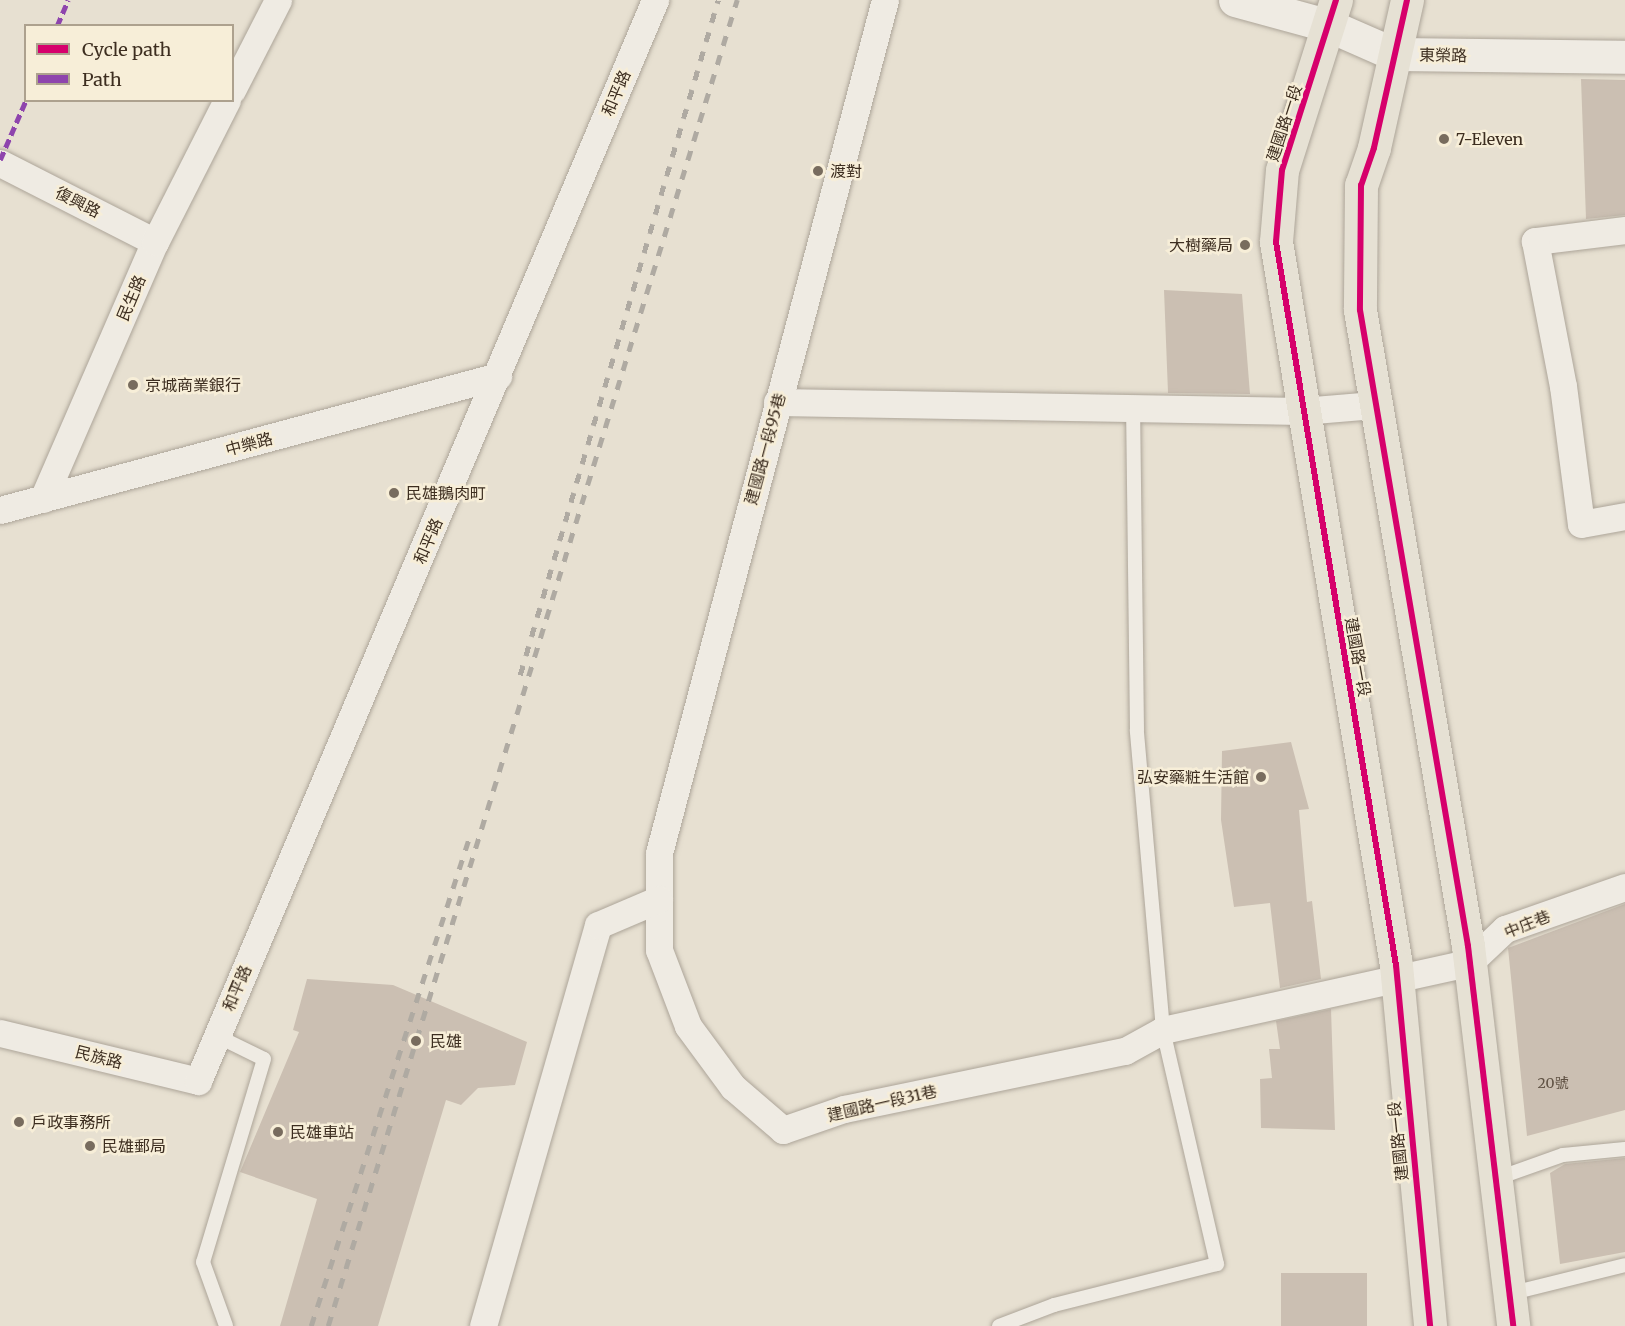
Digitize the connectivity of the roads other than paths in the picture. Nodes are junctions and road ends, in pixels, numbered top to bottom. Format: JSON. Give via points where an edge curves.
{"nodes":[{"id":1,"x":278,"y":0,"type":"edge"},
{"id":2,"x":655,"y":0,"type":"edge"},
{"id":3,"x":885,"y":0,"type":"edge"},
{"id":4,"x":1235,"y":0,"type":"edge"},
{"id":5,"x":1407,"y":0,"type":"edge"},
{"id":6,"x":1333,"y":13,"type":"edge"},
{"id":7,"x":1394,"y":54,"type":"junction"},
{"id":8,"x":1625,"y":57,"type":"edge"},
{"id":9,"x":234,"y":86,"type":"edge"},
{"id":10,"x":226,"y":102,"type":"edge"},
{"id":11,"x":0,"y":163,"type":"edge"},
{"id":12,"x":1625,"y":230,"type":"edge"},
{"id":13,"x":155,"y":242,"type":"junction"},
{"id":14,"x":498,"y":376,"type":"junction"},
{"id":15,"x":777,"y":402,"type":"junction"},
{"id":16,"x":1374,"y":405,"type":"junction"},
{"id":17,"x":1133,"y":408,"type":"junction"},
{"id":18,"x":1302,"y":411,"type":"junction"},
{"id":19,"x":43,"y":499,"type":"junction"},
{"id":20,"x":0,"y":510,"type":"edge"},
{"id":21,"x":1625,"y":516,"type":"edge"},
{"id":22,"x":1625,"y":887,"type":"edge"},
{"id":23,"x":658,"y":899,"type":"junction"},
{"id":24,"x":1469,"y":963,"type":"junction"},
{"id":25,"x":1396,"y":978,"type":"junction"},
{"id":26,"x":1163,"y":1030,"type":"junction"},
{"id":27,"x":0,"y":1033,"type":"edge"},
{"id":28,"x":217,"y":1036,"type":"junction"},
{"id":29,"x":198,"y":1081,"type":"joint"},
{"id":30,"x":1625,"y":1149,"type":"edge"},
{"id":31,"x":1498,"y":1178,"type":"junction"},
{"id":32,"x":1625,"y":1265,"type":"edge"},
{"id":33,"x":1512,"y":1293,"type":"junction"},
{"id":34,"x":226,"y":1326,"type":"edge"},
{"id":35,"x":483,"y":1326,"type":"edge"},
{"id":36,"x":999,"y":1326,"type":"edge"},
{"id":37,"x":1430,"y":1326,"type":"edge"},
{"id":38,"x":1513,"y":1326,"type":"edge"}],
"edges":[{"from":1,"to":9,"type":"street"},
{"from":2,"to":14,"type":"street","name":"和平路"},
{"from":3,"to":15,"type":"street","name":"建國路一段95巷"},
{"from":4,"to":6,"type":"street","name":"東榮路"},
{"from":5,"to":7,"type":"main road"},
{"from":6,"to":7,"type":"street","name":"東榮路"},
{"from":6,"to":18,"type":"main road","name":"建國路一段","via":[[1282,170],[1276,243]]},
{"from":7,"to":8,"type":"street","name":"東榮路"},
{"from":7,"to":16,"type":"main road","via":[[1374,148],[1361,185],[1360,310]]},
{"from":10,"to":13,"type":"street","name":"民生路"},
{"from":11,"to":13,"type":"street","name":"復興路"},
{"from":12,"to":21,"type":"street","via":[[1535,241],[1563,386],[1581,524]]},
{"from":13,"to":19,"type":"street","name":"民生路"},
{"from":14,"to":19,"type":"street","name":"中樂路"},
{"from":14,"to":28,"type":"street","name":"和平路"},
{"from":15,"to":17,"type":"street"},
{"from":15,"to":23,"type":"street","name":"建國路一段95巷","via":[[658,853]]},
{"from":16,"to":18,"type":"street"},
{"from":16,"to":24,"type":"main road"},
{"from":17,"to":18,"type":"street"},
{"from":17,"to":26,"type":"lane","via":[[1137,730]]},
{"from":18,"to":25,"type":"main road","name":"建國路一段"},
{"from":19,"to":20,"type":"street","name":"中樂路"},
{"from":22,"to":24,"type":"street","name":"中庄巷","via":[[1505,929]]},
{"from":23,"to":26,"type":"street","name":"建國路一段31巷","via":[[659,950],[688,1026],[733,1087],[783,1130],[844,1109],[1125,1051]]},
{"from":23,"to":35,"type":"street","via":[[598,925]]},
{"from":24,"to":25,"type":"street","name":"建國路一段31巷"},
{"from":24,"to":31,"type":"main road"},
{"from":25,"to":26,"type":"street","name":"建國路一段31巷"},
{"from":25,"to":37,"type":"main road","name":"建國路一段"},
{"from":26,"to":36,"type":"lane","via":[[1218,1264],[1054,1305]]},
{"from":27,"to":29,"type":"street","name":"民族路"},
{"from":28,"to":29,"type":"street","name":"和平路"},
{"from":28,"to":34,"type":"lane","via":[[264,1059],[203,1262]]},
{"from":30,"to":31,"type":"lane","via":[[1563,1155]]},
{"from":31,"to":33,"type":"main road"},
{"from":32,"to":33,"type":"lane"},
{"from":33,"to":38,"type":"main road"}]}
